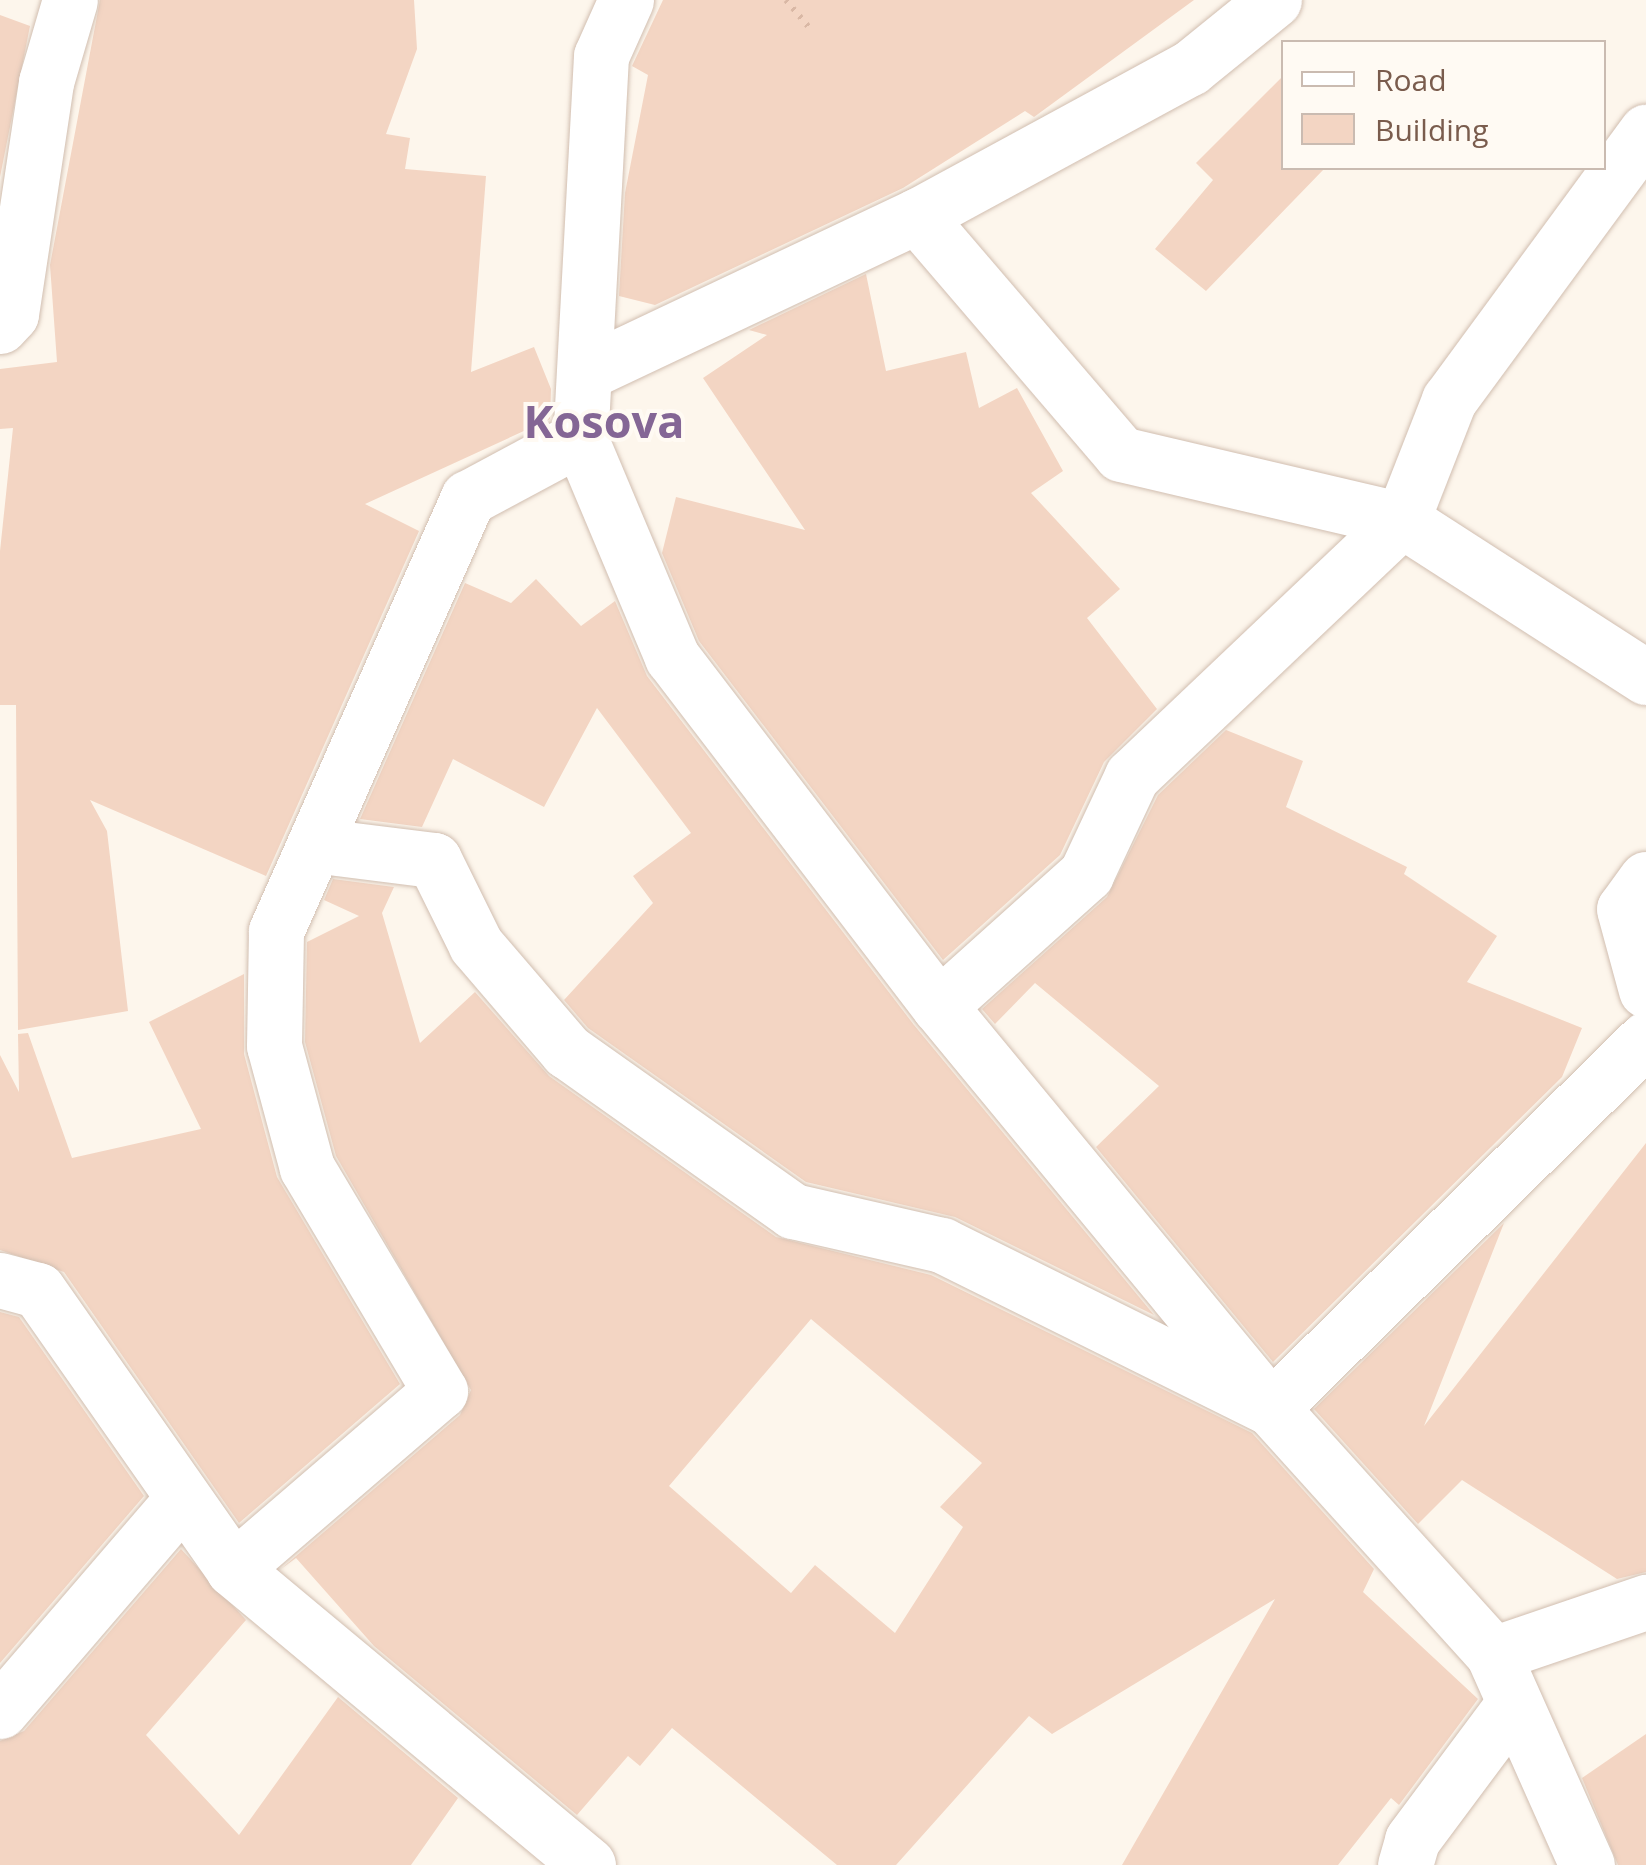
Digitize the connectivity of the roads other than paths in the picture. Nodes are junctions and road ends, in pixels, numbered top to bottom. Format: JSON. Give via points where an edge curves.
{"nodes":[{"id":1,"x":70,"y":0,"type":"edge"},
{"id":2,"x":626,"y":0,"type":"edge"},
{"id":3,"x":1274,"y":0,"type":"edge"},
{"id":4,"x":1646,"y":132,"type":"edge"},
{"id":5,"x":917,"y":216,"type":"junction"},
{"id":6,"x":0,"y":326,"type":"edge"},
{"id":7,"x":591,"y":370,"type":"junction"},
{"id":8,"x":580,"y":438,"type":"junction"},
{"id":9,"x":1402,"y":520,"type":"junction"},
{"id":10,"x":1646,"y":677,"type":"edge"},
{"id":11,"x":321,"y":846,"type":"junction"},
{"id":12,"x":1646,"y":879,"type":"edge"},
{"id":13,"x":1646,"y":990,"type":"edge"},
{"id":14,"x":940,"y":1006,"type":"junction"},
{"id":15,"x":1646,"y":1039,"type":"edge"},
{"id":16,"x":0,"y":1280,"type":"edge"},
{"id":17,"x":1272,"y":1408,"type":"junction"},
{"id":18,"x":180,"y":1503,"type":"junction"},
{"id":19,"x":232,"y":1569,"type":"junction"},
{"id":20,"x":1646,"y":1602,"type":"edge"},
{"id":21,"x":1503,"y":1679,"type":"junction"},
{"id":22,"x":0,"y":1711,"type":"edge"},
{"id":23,"x":588,"y":1865,"type":"edge"},
{"id":24,"x":1406,"y":1865,"type":"edge"},
{"id":25,"x":1587,"y":1865,"type":"edge"}],
"edges":[{"from":1,"to":6,"type":"street","via":[[46,82],[10,314]]},
{"from":2,"to":7,"type":"street","via":[[602,56]]},
{"from":3,"to":5,"type":"street","via":[[1190,68]]},
{"from":4,"to":9,"type":"street","via":[[1449,400]]},
{"from":5,"to":7,"type":"street"},
{"from":5,"to":9,"type":"street","via":[[1121,454]]},
{"from":7,"to":8,"type":"street"},
{"from":8,"to":11,"type":"street","via":[[468,498]]},
{"from":8,"to":14,"type":"street","via":[[672,657]]},
{"from":9,"to":10,"type":"street"},
{"from":9,"to":14,"type":"street","via":[[1132,776],[1086,874]]},
{"from":11,"to":17,"type":"street","via":[[434,860],[476,945],[568,1051],[793,1211],[942,1245]]},
{"from":11,"to":19,"type":"street","via":[[276,931],[274,1046],[307,1168],[440,1391]]},
{"from":12,"to":13,"type":"street","via":[[1624,909]]},
{"from":14,"to":17,"type":"street"},
{"from":15,"to":17,"type":"street"},
{"from":16,"to":18,"type":"street","via":[[38,1290]]},
{"from":17,"to":21,"type":"street"},
{"from":18,"to":19,"type":"street"},
{"from":18,"to":22,"type":"street"},
{"from":19,"to":23,"type":"street"},
{"from":20,"to":21,"type":"street"},
{"from":21,"to":24,"type":"street","via":[[1412,1840]]},
{"from":21,"to":25,"type":"street"}]}
